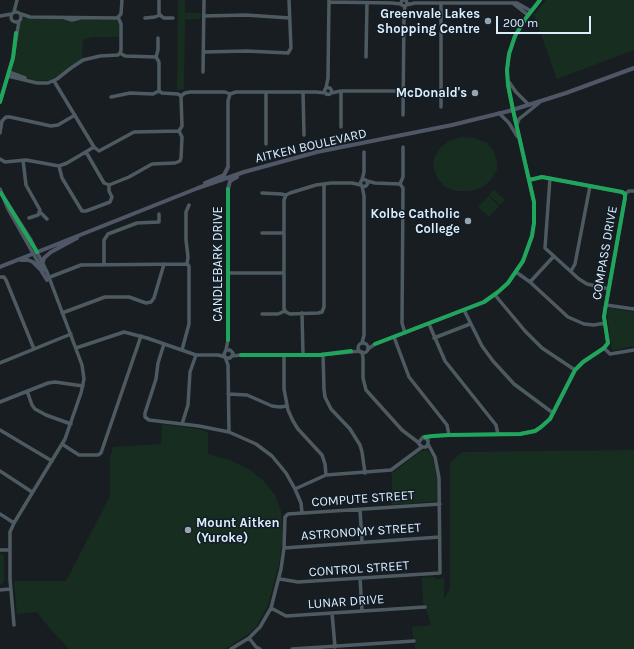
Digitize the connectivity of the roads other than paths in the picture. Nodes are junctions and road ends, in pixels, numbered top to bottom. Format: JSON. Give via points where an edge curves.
{"nodes":[{"id":1,"x":122,"y":0,"type":"edge"},
{"id":2,"x":159,"y":0,"type":"edge"},
{"id":3,"x":204,"y":0,"type":"edge"},
{"id":4,"x":289,"y":0,"type":"edge"},
{"id":5,"x":540,"y":0,"type":"edge"},
{"id":6,"x":329,"y":1,"type":"edge"},
{"id":7,"x":16,"y":2,"type":"edge"},
{"id":8,"x":403,"y":2,"type":"edge"},
{"id":9,"x":497,"y":2,"type":"edge"},
{"id":10,"x":366,"y":3,"type":"junction"},
{"id":11,"x":442,"y":3,"type":"junction"},
{"id":12,"x":20,"y":13,"type":"junction"},
{"id":13,"x":529,"y":13,"type":"junction"},
{"id":14,"x":160,"y":15,"type":"junction"},
{"id":15,"x":0,"y":16,"type":"edge"},
{"id":16,"x":204,"y":16,"type":"junction"},
{"id":17,"x":30,"y":17,"type":"junction"},
{"id":18,"x":118,"y":17,"type":"junction"},
{"id":19,"x":15,"y":18,"type":"junction"},
{"id":20,"x":145,"y":18,"type":"dead end"},
{"id":21,"x":173,"y":18,"type":"dead end"},
{"id":22,"x":290,"y":18,"type":"junction"},
{"id":23,"x":158,"y":38,"type":"dead end"},
{"id":24,"x":204,"y":52,"type":"junction"},
{"id":25,"x":120,"y":53,"type":"junction"},
{"id":26,"x":156,"y":57,"type":"junction"},
{"id":27,"x":366,"y":57,"type":"dead end"},
{"id":28,"x":634,"y":68,"type":"edge"},
{"id":29,"x":204,"y":72,"type":"dead end"},
{"id":30,"x":8,"y":74,"type":"junction"},
{"id":31,"x":507,"y":77,"type":"junction"},
{"id":32,"x":54,"y":81,"type":"junction"},
{"id":33,"x":328,"y":90,"type":"junction"},
{"id":34,"x":159,"y":91,"type":"junction"},
{"id":35,"x":341,"y":91,"type":"junction"},
{"id":36,"x":403,"y":91,"type":"junction"},
{"id":37,"x":266,"y":92,"type":"junction"},
{"id":38,"x":303,"y":92,"type":"junction"},
{"id":39,"x":229,"y":95,"type":"junction"},
{"id":40,"x":181,"y":96,"type":"junction"},
{"id":41,"x":111,"y":97,"type":"dead end"},
{"id":42,"x":542,"y":101,"type":"junction"},
{"id":43,"x":0,"y":102,"type":"edge"},
{"id":44,"x":529,"y":105,"type":"junction"},
{"id":45,"x":441,"y":107,"type":"dead end"},
{"id":46,"x":513,"y":110,"type":"junction"},
{"id":47,"x":499,"y":113,"type":"junction"},
{"id":48,"x":75,"y":115,"type":"junction"},
{"id":49,"x":403,"y":115,"type":"dead end"},
{"id":50,"x":342,"y":127,"type":"dead end"},
{"id":51,"x":517,"y":127,"type":"junction"},
{"id":52,"x":179,"y":131,"type":"junction"},
{"id":53,"x":0,"y":133,"type":"edge"},
{"id":54,"x":304,"y":135,"type":"dead end"},
{"id":55,"x":266,"y":144,"type":"dead end"},
{"id":56,"x":94,"y":147,"type":"junction"},
{"id":57,"x":403,"y":147,"type":"dead end"},
{"id":58,"x":521,"y":147,"type":"junction"},
{"id":59,"x":86,"y":152,"type":"junction"},
{"id":60,"x":364,"y":152,"type":"dead end"},
{"id":61,"x":0,"y":159,"type":"edge"},
{"id":62,"x":23,"y":160,"type":"junction"},
{"id":63,"x":273,"y":164,"type":"junction"},
{"id":64,"x":59,"y":166,"type":"junction"},
{"id":65,"x":228,"y":167,"type":"junction"},
{"id":66,"x":240,"y":173,"type":"junction"},
{"id":67,"x":550,"y":178,"type":"junction"},
{"id":68,"x":529,"y":180,"type":"junction"},
{"id":69,"x":218,"y":181,"type":"junction"},
{"id":70,"x":364,"y":183,"type":"junction"},
{"id":71,"x":324,"y":184,"type":"junction"},
{"id":72,"x":400,"y":184,"type":"junction"},
{"id":73,"x":109,"y":185,"type":"junction"},
{"id":74,"x":590,"y":186,"type":"junction"},
{"id":75,"x":198,"y":188,"type":"junction"},
{"id":76,"x":228,"y":189,"type":"junction"},
{"id":77,"x":1,"y":191,"type":"edge"},
{"id":78,"x":634,"y":192,"type":"edge"},
{"id":79,"x":262,"y":193,"type":"dead end"},
{"id":80,"x":625,"y":194,"type":"junction"},
{"id":81,"x":286,"y":195,"type":"junction"},
{"id":82,"x":189,"y":205,"type":"dead end"},
{"id":83,"x":40,"y":212,"type":"junction"},
{"id":84,"x":159,"y":214,"type":"dead end"},
{"id":85,"x":29,"y":218,"type":"dead end"},
{"id":86,"x":47,"y":219,"type":"dead end"},
{"id":87,"x":86,"y":232,"type":"junction"},
{"id":88,"x":262,"y":233,"type":"dead end"},
{"id":89,"x":284,"y":233,"type":"junction"},
{"id":90,"x":36,"y":253,"type":"junction"},
{"id":91,"x":554,"y":256,"type":"junction"},
{"id":92,"x":15,"y":261,"type":"junction"},
{"id":93,"x":43,"y":262,"type":"junction"},
{"id":94,"x":104,"y":264,"type":"junction"},
{"id":95,"x":164,"y":264,"type":"junction"},
{"id":96,"x":187,"y":264,"type":"junction"},
{"id":97,"x":0,"y":267,"type":"edge"},
{"id":98,"x":571,"y":271,"type":"junction"},
{"id":99,"x":516,"y":272,"type":"junction"},
{"id":100,"x":228,"y":273,"type":"junction"},
{"id":101,"x":284,"y":273,"type":"junction"},
{"id":102,"x":0,"y":277,"type":"edge"},
{"id":103,"x":48,"y":278,"type":"junction"},
{"id":104,"x":530,"y":282,"type":"junction"},
{"id":105,"x":608,"y":290,"type":"junction"},
{"id":106,"x":495,"y":295,"type":"junction"},
{"id":107,"x":606,"y":305,"type":"junction"},
{"id":108,"x":634,"y":309,"type":"edge"},
{"id":109,"x":464,"y":310,"type":"junction"},
{"id":110,"x":285,"y":311,"type":"junction"},
{"id":111,"x":62,"y":313,"type":"junction"},
{"id":112,"x":302,"y":313,"type":"junction"},
{"id":113,"x":262,"y":314,"type":"dead end"},
{"id":114,"x":605,"y":323,"type":"junction"},
{"id":115,"x":429,"y":324,"type":"junction"},
{"id":116,"x":470,"y":324,"type":"junction"},
{"id":117,"x":406,"y":332,"type":"junction"},
{"id":118,"x":71,"y":334,"type":"junction"},
{"id":119,"x":141,"y":336,"type":"junction"},
{"id":120,"x":394,"y":336,"type":"junction"},
{"id":121,"x":434,"y":338,"type":"junction"},
{"id":122,"x":365,"y":343,"type":"junction"},
{"id":123,"x":164,"y":344,"type":"junction"},
{"id":124,"x":375,"y":344,"type":"junction"},
{"id":125,"x":358,"y":346,"type":"junction"},
{"id":126,"x":76,"y":348,"type":"junction"},
{"id":127,"x":604,"y":348,"type":"junction"},
{"id":128,"x":34,"y":349,"type":"junction"},
{"id":129,"x":182,"y":350,"type":"junction"},
{"id":130,"x":634,"y":350,"type":"edge"},
{"id":131,"x":351,"y":351,"type":"junction"},
{"id":132,"x":364,"y":351,"type":"junction"},
{"id":133,"x":228,"y":354,"type":"junction"},
{"id":134,"x":323,"y":354,"type":"junction"},
{"id":135,"x":196,"y":355,"type":"junction"},
{"id":136,"x":284,"y":355,"type":"junction"},
{"id":137,"x":302,"y":355,"type":"junction"},
{"id":138,"x":0,"y":362,"type":"edge"},
{"id":139,"x":575,"y":370,"type":"junction"},
{"id":140,"x":83,"y":386,"type":"junction"},
{"id":141,"x":27,"y":391,"type":"junction"},
{"id":142,"x":228,"y":394,"type":"junction"},
{"id":143,"x":0,"y":402,"type":"edge"},
{"id":144,"x":287,"y":406,"type":"junction"},
{"id":145,"x":553,"y":413,"type":"junction"},
{"id":146,"x":71,"y":424,"type":"junction"},
{"id":147,"x":182,"y":424,"type":"junction"},
{"id":148,"x":0,"y":430,"type":"edge"},
{"id":149,"x":229,"y":432,"type":"junction"},
{"id":150,"x":498,"y":434,"type":"junction"},
{"id":151,"x":449,"y":435,"type":"junction"},
{"id":152,"x":437,"y":436,"type":"junction"},
{"id":153,"x":410,"y":437,"type":"junction"},
{"id":154,"x":423,"y":438,"type":"junction"},
{"id":155,"x":428,"y":443,"type":"junction"},
{"id":156,"x":62,"y":444,"type":"junction"},
{"id":157,"x":421,"y":446,"type":"junction"},
{"id":158,"x":433,"y":454,"type":"junction"},
{"id":159,"x":52,"y":461,"type":"junction"},
{"id":160,"x":0,"y":471,"type":"edge"},
{"id":161,"x":365,"y":473,"type":"junction"},
{"id":162,"x":326,"y":475,"type":"junction"},
{"id":163,"x":295,"y":489,"type":"junction"},
{"id":164,"x":32,"y":492,"type":"junction"},
{"id":165,"x":440,"y":504,"type":"junction"},
{"id":166,"x":360,"y":510,"type":"junction"},
{"id":167,"x":302,"y":513,"type":"junction"},
{"id":168,"x":0,"y":514,"type":"edge"},
{"id":169,"x":14,"y":523,"type":"junction"},
{"id":170,"x":440,"y":537,"type":"junction"},
{"id":171,"x":362,"y":542,"type":"junction"},
{"id":172,"x":284,"y":548,"type":"junction"},
{"id":173,"x":0,"y":550,"type":"edge"},
{"id":174,"x":9,"y":550,"type":"junction"},
{"id":175,"x":360,"y":578,"type":"junction"},
{"id":176,"x":280,"y":579,"type":"junction"},
{"id":177,"x":10,"y":589,"type":"junction"},
{"id":178,"x":0,"y":590,"type":"edge"},
{"id":179,"x":425,"y":607,"type":"dead end"},
{"id":180,"x":271,"y":608,"type":"junction"},
{"id":181,"x":362,"y":611,"type":"junction"},
{"id":182,"x":332,"y":613,"type":"junction"},
{"id":183,"x":14,"y":625,"type":"dead end"},
{"id":184,"x":249,"y":638,"type":"junction"},
{"id":185,"x":414,"y":641,"type":"dead end"},
{"id":186,"x":335,"y":647,"type":"junction"},
{"id":187,"x":323,"y":648,"type":"edge"},
{"id":188,"x":231,"y":649,"type":"edge"},
{"id":189,"x":260,"y":649,"type":"edge"},
{"id":190,"x":292,"y":649,"type":"edge"}],
"edges":[{"from":1,"to":18,"type":"street","via":[[121,13]]},
{"from":2,"to":14,"type":"street"},
{"from":3,"to":16,"type":"street"},
{"from":4,"to":22,"type":"street"},
{"from":5,"to":13,"type":"street"},
{"from":6,"to":10,"type":"street"},
{"from":6,"to":33,"type":"street"},
{"from":7,"to":12,"type":"street"},
{"from":7,"to":19,"type":"street"},
{"from":8,"to":10,"type":"street"},
{"from":8,"to":11,"type":"street"},
{"from":8,"to":36,"type":"street"},
{"from":9,"to":11,"type":"street"},
{"from":9,"to":13,"type":"street","via":[[520,4]]},
{"from":10,"to":27,"type":"street"},
{"from":11,"to":45,"type":"street"},
{"from":12,"to":17,"type":"street"},
{"from":12,"to":19,"type":"street"},
{"from":12,"to":19,"type":"street"},
{"from":13,"to":31,"type":"street","via":[[512,43]]},
{"from":14,"to":20,"type":"street"},
{"from":14,"to":21,"type":"street","via":[[163,18]]},
{"from":15,"to":19,"type":"street"},
{"from":16,"to":22,"type":"street"},
{"from":16,"to":24,"type":"street"},
{"from":17,"to":18,"type":"street","via":[[64,17],[72,20]]},
{"from":17,"to":19,"type":"street"},
{"from":18,"to":25,"type":"street","via":[[121,24]]},
{"from":19,"to":30,"type":"street","via":[[15,50]]},
{"from":22,"to":24,"type":"street","via":[[291,48],[288,53]]},
{"from":23,"to":26,"type":"street"},
{"from":24,"to":29,"type":"street"},
{"from":25,"to":26,"type":"street","via":[[127,56]]},
{"from":25,"to":32,"type":"street","via":[[116,56],[96,56],[83,60]]},
{"from":26,"to":34,"type":"street"},
{"from":28,"to":42,"type":"main road","name":"AITKEN BOULEVARD"},
{"from":30,"to":32,"type":"street","via":[[44,83]]},
{"from":30,"to":43,"type":"street"},
{"from":31,"to":44,"type":"street"},
{"from":31,"to":46,"type":"street"},
{"from":32,"to":48,"type":"street"},
{"from":33,"to":35,"type":"street"},
{"from":33,"to":38,"type":"street"},
{"from":34,"to":40,"type":"street","via":[[162,94]]},
{"from":34,"to":41,"type":"street","via":[[154,94],[130,93]]},
{"from":35,"to":36,"type":"street"},
{"from":35,"to":50,"type":"street"},
{"from":36,"to":49,"type":"street"},
{"from":37,"to":38,"type":"street"},
{"from":37,"to":39,"type":"street","via":[[236,92]]},
{"from":37,"to":55,"type":"street"},
{"from":38,"to":54,"type":"street"},
{"from":39,"to":40,"type":"street","via":[[222,92],[188,92]]},
{"from":39,"to":65,"type":"street"},
{"from":40,"to":52,"type":"street","via":[[182,126]]},
{"from":42,"to":44,"type":"main road","name":"AITKEN BOULEVARD"},
{"from":42,"to":51,"type":"street","via":[[519,119]]},
{"from":44,"to":46,"type":"main road","name":"AITKEN BOULEVARD"},
{"from":46,"to":47,"type":"main road","name":"AITKEN BOULEVARD"},
{"from":46,"to":51,"type":"street"},
{"from":47,"to":58,"type":"street","via":[[515,132]]},
{"from":47,"to":63,"type":"main road","name":"AITKEN BOULEVARD","via":[[317,152]]},
{"from":48,"to":53,"type":"street","via":[[58,125],[51,126],[6,117],[2,121]]},
{"from":48,"to":56,"type":"street"},
{"from":51,"to":58,"type":"street"},
{"from":52,"to":56,"type":"street","via":[[138,131],[100,150]]},
{"from":52,"to":73,"type":"street","via":[[182,144],[179,162],[152,164]]},
{"from":56,"to":59,"type":"street"},
{"from":57,"to":72,"type":"street","via":[[403,177]]},
{"from":58,"to":68,"type":"street"},
{"from":59,"to":64,"type":"street"},
{"from":59,"to":73,"type":"street","via":[[104,183]]},
{"from":60,"to":70,"type":"street"},
{"from":61,"to":62,"type":"street","via":[[4,162]]},
{"from":62,"to":64,"type":"street"},
{"from":62,"to":83,"type":"street","via":[[26,185]]},
{"from":63,"to":66,"type":"main road","name":"AITKEN BOULEVARD"},
{"from":63,"to":76,"type":"main road","via":[[233,179]]},
{"from":64,"to":73,"type":"street","via":[[62,178],[82,211],[86,212],[110,202],[112,198]]},
{"from":65,"to":66,"type":"main road","via":[[231,173]]},
{"from":65,"to":75,"type":"main road","via":[[224,175]]},
{"from":66,"to":69,"type":"main road","name":"AITKEN BOULEVARD"},
{"from":67,"to":68,"type":"street","name":"COMPASS DRIVE"},
{"from":67,"to":74,"type":"street","name":"COMPASS DRIVE"},
{"from":67,"to":91,"type":"street","via":[[545,247]]},
{"from":68,"to":99,"type":"street","via":[[534,202],[534,223],[529,248]]},
{"from":69,"to":75,"type":"main road","name":"AITKEN BOULEVARD"},
{"from":69,"to":76,"type":"main road","via":[[226,183]]},
{"from":70,"to":71,"type":"street"},
{"from":70,"to":72,"type":"street"},
{"from":70,"to":122,"type":"street"},
{"from":71,"to":81,"type":"street"},
{"from":71,"to":112,"type":"street","via":[[323,310],[318,313]]},
{"from":72,"to":117,"type":"street","via":[[403,188],[402,320]]},
{"from":74,"to":80,"type":"street","name":"COMPASS DRIVE"},
{"from":74,"to":98,"type":"street","via":[[575,264]]},
{"from":75,"to":87,"type":"main road","name":"AITKEN BOULEVARD"},
{"from":76,"to":100,"type":"street","name":"CANDLEBARK DRIVE"},
{"from":77,"to":90,"type":"street"},
{"from":78,"to":80,"type":"street","via":[[629,191]]},
{"from":79,"to":81,"type":"street"},
{"from":80,"to":105,"type":"street","name":"COMPASS DRIVE"},
{"from":81,"to":89,"type":"street"},
{"from":82,"to":96,"type":"street","via":[[186,212]]},
{"from":83,"to":85,"type":"street"},
{"from":83,"to":86,"type":"street"},
{"from":84,"to":94,"type":"street","via":[[159,222],[137,223],[108,234],[104,240]]},
{"from":87,"to":90,"type":"main road","name":"AITKEN BOULEVARD"},
{"from":87,"to":93,"type":"main road","via":[[51,252]]},
{"from":88,"to":89,"type":"street"},
{"from":89,"to":101,"type":"street"},
{"from":90,"to":92,"type":"main road","name":"AITKEN BOULEVARD"},
{"from":90,"to":93,"type":"street"},
{"from":90,"to":103,"type":"street"},
{"from":91,"to":98,"type":"street"},
{"from":91,"to":104,"type":"street"},
{"from":92,"to":97,"type":"main road","name":"AITKEN BOULEVARD"},
{"from":92,"to":103,"type":"main road","via":[[31,261]]},
{"from":93,"to":103,"type":"street"},
{"from":94,"to":95,"type":"street"},
{"from":94,"to":103,"type":"street","via":[[81,265]]},
{"from":95,"to":96,"type":"street"},
{"from":95,"to":111,"type":"street","via":[[151,302],[146,303],[129,297],[105,297]]},
{"from":96,"to":129,"type":"street","via":[[189,324]]},
{"from":98,"to":105,"type":"street","via":[[587,284]]},
{"from":99,"to":104,"type":"street"},
{"from":99,"to":106,"type":"street"},
{"from":100,"to":101,"type":"street"},
{"from":100,"to":133,"type":"street","name":"CANDLEBARK DRIVE"},
{"from":101,"to":110,"type":"street"},
{"from":102,"to":128,"type":"street","via":[[6,280]]},
{"from":103,"to":111,"type":"street"},
{"from":104,"to":114,"type":"street","via":[[568,317],[584,324]]},
{"from":105,"to":107,"type":"street","name":"COMPASS DRIVE"},
{"from":106,"to":109,"type":"street","via":[[481,304]]},
{"from":106,"to":139,"type":"street","via":[[542,348]]},
{"from":107,"to":108,"type":"street"},
{"from":107,"to":114,"type":"street","name":"COMPASS DRIVE"},
{"from":109,"to":115,"type":"street"},
{"from":109,"to":116,"type":"street"},
{"from":110,"to":112,"type":"street"},
{"from":110,"to":113,"type":"street","via":[[278,314]]},
{"from":111,"to":118,"type":"street"},
{"from":112,"to":137,"type":"street"},
{"from":114,"to":127,"type":"street","name":"COMPASS DRIVE","via":[[608,340]]},
{"from":115,"to":117,"type":"street"},
{"from":115,"to":121,"type":"street"},
{"from":116,"to":121,"type":"street"},
{"from":116,"to":145,"type":"street","via":[[482,346],[514,384]]},
{"from":117,"to":120,"type":"street"},
{"from":118,"to":126,"type":"street"},
{"from":118,"to":128,"type":"street"},
{"from":119,"to":123,"type":"street"},
{"from":119,"to":126,"type":"street","via":[[124,332]]},
{"from":119,"to":156,"type":"street","via":[[101,453],[79,455]]},
{"from":120,"to":124,"type":"street"},
{"from":120,"to":151,"type":"street","via":[[409,377],[447,425]]},
{"from":121,"to":150,"type":"street","via":[[449,367],[496,425]]},
{"from":122,"to":124,"type":"street"},
{"from":122,"to":125,"type":"street"},
{"from":122,"to":132,"type":"street"},
{"from":123,"to":129,"type":"street"},
{"from":123,"to":147,"type":"street","via":[[145,417],[149,420]]},
{"from":124,"to":132,"type":"street"},
{"from":125,"to":131,"type":"street"},
{"from":125,"to":132,"type":"street"},
{"from":126,"to":140,"type":"street","via":[[83,369]]},
{"from":127,"to":130,"type":"street","via":[[610,354]]},
{"from":127,"to":139,"type":"street"},
{"from":128,"to":138,"type":"street"},
{"from":129,"to":135,"type":"street"},
{"from":131,"to":132,"type":"street"},
{"from":131,"to":134,"type":"street"},
{"from":132,"to":153,"type":"street","via":[[363,378],[366,390]]},
{"from":133,"to":135,"type":"street"},
{"from":133,"to":136,"type":"street"},
{"from":133,"to":142,"type":"street","name":"CANDLEBARK DRIVE"},
{"from":134,"to":137,"type":"street"},
{"from":134,"to":161,"type":"street","via":[[325,397],[360,445]]},
{"from":135,"to":147,"type":"street","via":[[190,372],[188,405]]},
{"from":136,"to":137,"type":"street"},
{"from":136,"to":144,"type":"street"},
{"from":139,"to":145,"type":"street"},
{"from":140,"to":141,"type":"street","via":[[52,382]]},
{"from":140,"to":146,"type":"street"},
{"from":141,"to":143,"type":"street"},
{"from":141,"to":146,"type":"street","via":[[35,409]]},
{"from":142,"to":144,"type":"street","via":[[247,395],[275,406]]},
{"from":142,"to":149,"type":"street","name":"CANDLEBARK DRIVE"},
{"from":144,"to":162,"type":"street","via":[[293,421],[322,455]]},
{"from":145,"to":150,"type":"street","via":[[545,424],[535,431]]},
{"from":146,"to":156,"type":"street"},
{"from":147,"to":149,"type":"street"},
{"from":148,"to":159,"type":"street"},
{"from":149,"to":163,"type":"street","via":[[248,439],[264,449],[280,465]]},
{"from":150,"to":151,"type":"street"},
{"from":151,"to":152,"type":"street"},
{"from":152,"to":154,"type":"street"},
{"from":152,"to":155,"type":"street"},
{"from":153,"to":154,"type":"street"},
{"from":153,"to":157,"type":"street"},
{"from":154,"to":155,"type":"street"},
{"from":154,"to":157,"type":"street"},
{"from":155,"to":157,"type":"street"},
{"from":155,"to":158,"type":"street"},
{"from":156,"to":159,"type":"street"},
{"from":157,"to":158,"type":"street"},
{"from":157,"to":161,"type":"street","via":[[415,454],[391,470]]},
{"from":158,"to":165,"type":"street","via":[[439,478]]},
{"from":159,"to":164,"type":"street"},
{"from":160,"to":164,"type":"street"},
{"from":161,"to":162,"type":"street"},
{"from":162,"to":163,"type":"street"},
{"from":163,"to":167,"type":"street"},
{"from":164,"to":169,"type":"street"},
{"from":165,"to":166,"type":"street","name":"COMPUTE STREET"},
{"from":165,"to":170,"type":"street"},
{"from":166,"to":167,"type":"street","name":"COMPUTE STREET"},
{"from":166,"to":171,"type":"street"},
{"from":167,"to":172,"type":"street","name":"COMPUTE STREET","via":[[288,514],[285,517]]},
{"from":168,"to":169,"type":"street"},
{"from":169,"to":174,"type":"street"},
{"from":170,"to":171,"type":"street","name":"ASTRONOMY STREET"},
{"from":170,"to":175,"type":"street","name":"CONTROL STREET","via":[[440,573]]},
{"from":171,"to":172,"type":"street","name":"ASTRONOMY STREET"},
{"from":172,"to":176,"type":"street"},
{"from":173,"to":174,"type":"street"},
{"from":174,"to":177,"type":"street"},
{"from":175,"to":176,"type":"street","name":"CONTROL STREET","via":[[298,582]]},
{"from":175,"to":181,"type":"street"},
{"from":176,"to":180,"type":"street"},
{"from":177,"to":178,"type":"street"},
{"from":177,"to":183,"type":"street"},
{"from":179,"to":181,"type":"street","name":"LUNAR DRIVE"},
{"from":180,"to":182,"type":"street","name":"LUNAR DRIVE","via":[[286,616]]},
{"from":180,"to":184,"type":"street","via":[[260,627]]},
{"from":181,"to":182,"type":"street","name":"LUNAR DRIVE"},
{"from":182,"to":186,"type":"street"},
{"from":184,"to":188,"type":"street"},
{"from":184,"to":189,"type":"street"},
{"from":185,"to":186,"type":"street"},
{"from":186,"to":187,"type":"street"},
{"from":187,"to":190,"type":"street"}]}
